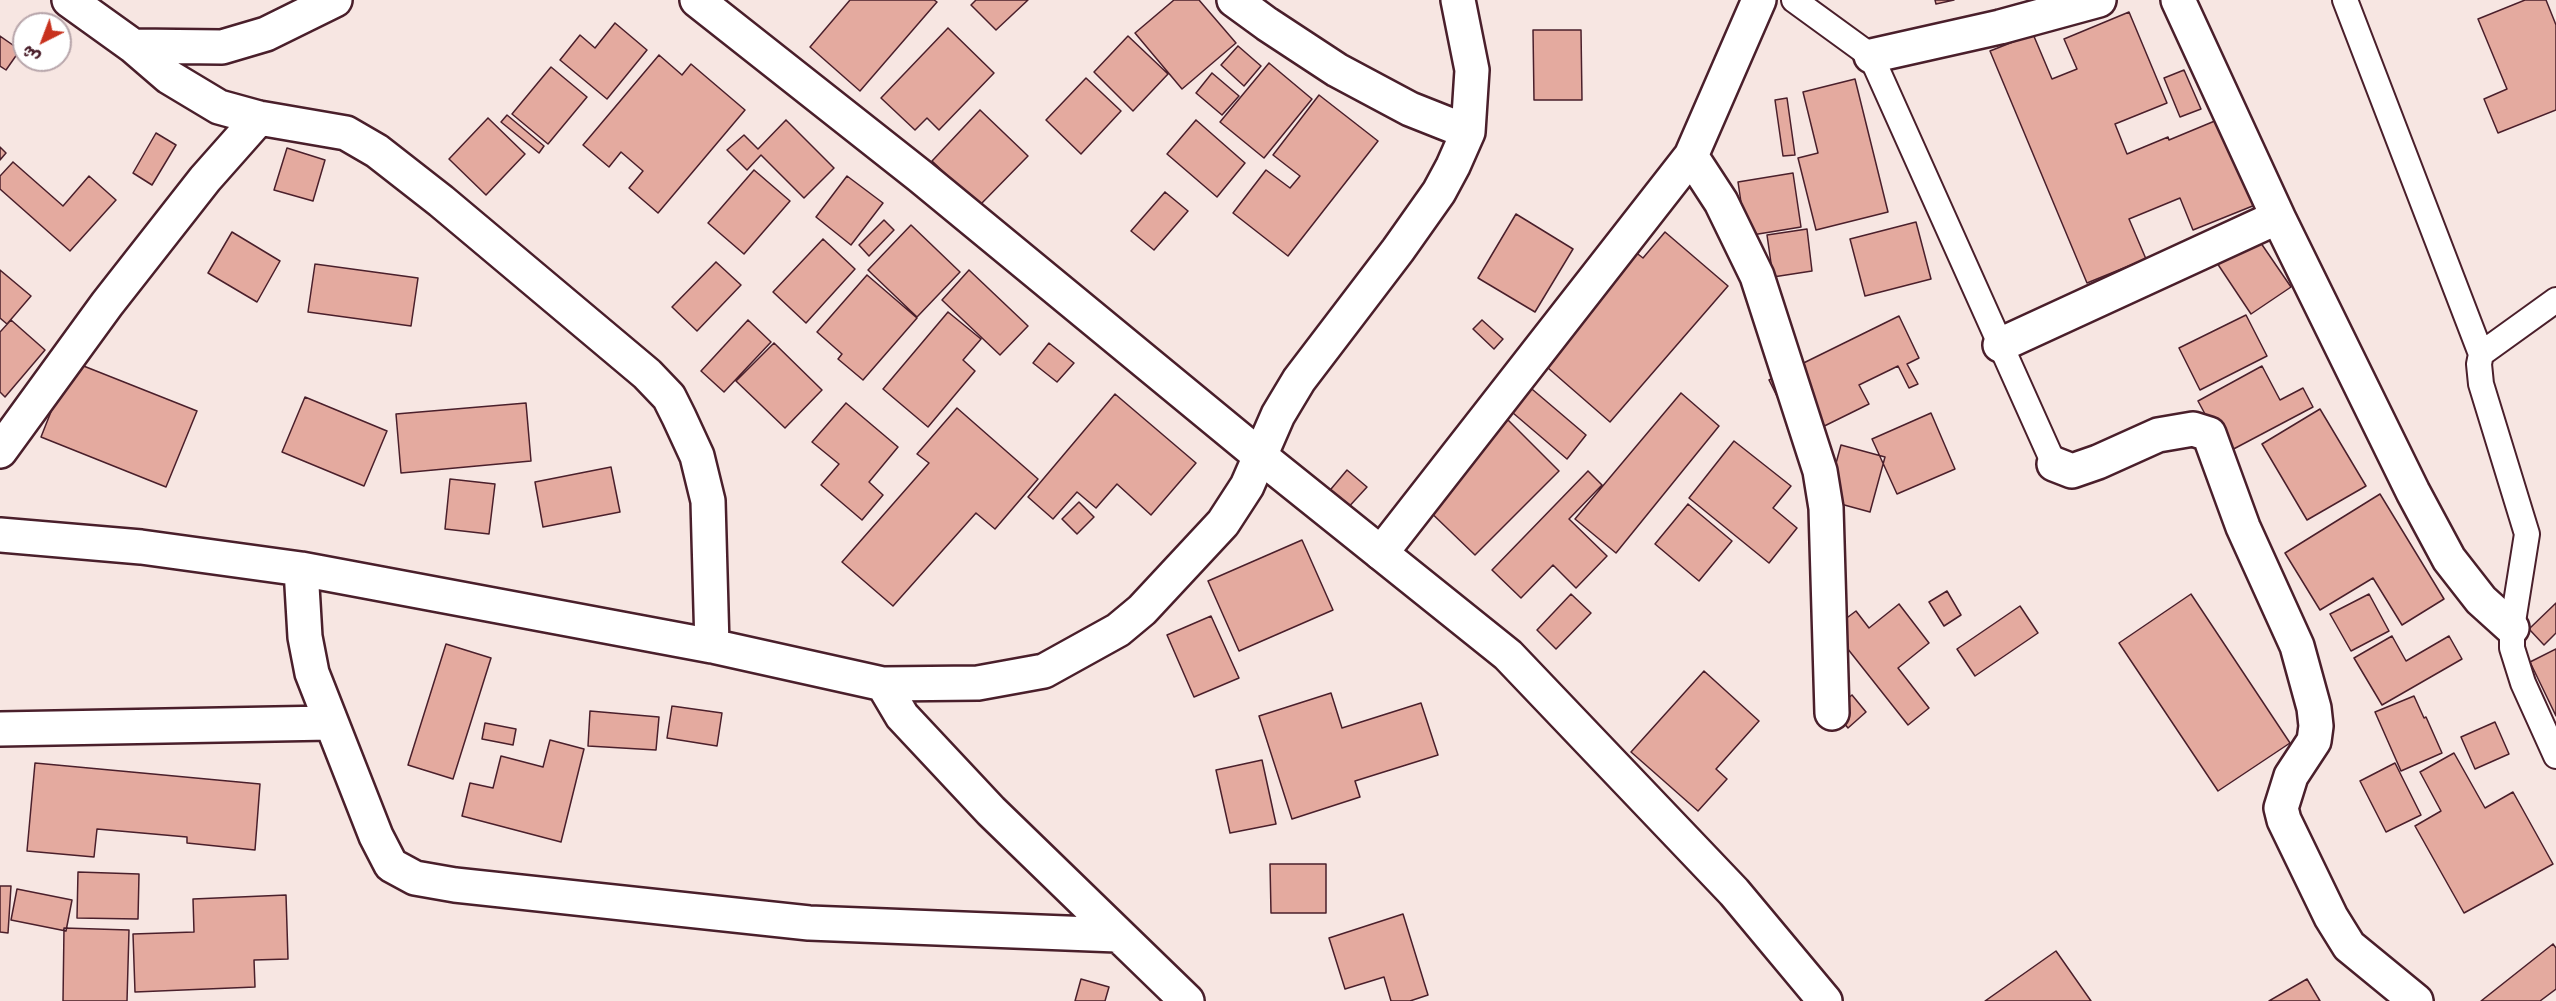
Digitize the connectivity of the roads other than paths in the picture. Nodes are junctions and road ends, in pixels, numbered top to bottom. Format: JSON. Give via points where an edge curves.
{"nodes":[{"id":1,"x":69,"y":0,"type":"edge"},
{"id":2,"x":335,"y":0,"type":"edge"},
{"id":3,"x":697,"y":0,"type":"edge"},
{"id":4,"x":1234,"y":0,"type":"edge"},
{"id":5,"x":1458,"y":0,"type":"edge"},
{"id":6,"x":1759,"y":0,"type":"edge"},
{"id":7,"x":1794,"y":0,"type":"edge"},
{"id":8,"x":2099,"y":0,"type":"edge"},
{"id":9,"x":2178,"y":0,"type":"edge"},
{"id":10,"x":2345,"y":0,"type":"edge"},
{"id":11,"x":133,"y":46,"type":"junction"},
{"id":12,"x":1871,"y":56,"type":"junction"},
{"id":13,"x":259,"y":118,"type":"junction"},
{"id":14,"x":1468,"y":132,"type":"junction"},
{"id":15,"x":1691,"y":156,"type":"junction"},
{"id":16,"x":2278,"y":217,"type":"junction"},
{"id":17,"x":2556,"y":300,"type":"edge"},
{"id":18,"x":2000,"y":345,"type":"junction"},
{"id":19,"x":2481,"y":354,"type":"junction"},
{"id":20,"x":0,"y":451,"type":"edge"},
{"id":21,"x":1260,"y":456,"type":"junction"},
{"id":22,"x":2054,"y":464,"type":"joint"},
{"id":23,"x":0,"y":535,"type":"edge"},
{"id":24,"x":1381,"y":553,"type":"junction"},
{"id":25,"x":301,"y":569,"type":"junction"},
{"id":26,"x":2512,"y":628,"type":"junction"},
{"id":27,"x":712,"y":646,"type":"junction"},
{"id":28,"x":883,"y":684,"type":"junction"},
{"id":29,"x":1832,"y":713,"type":"dead end"},
{"id":30,"x":330,"y":723,"type":"junction"},
{"id":31,"x":0,"y":729,"type":"edge"},
{"id":32,"x":2556,"y":756,"type":"edge"},
{"id":33,"x":1117,"y":935,"type":"junction"},
{"id":34,"x":1187,"y":1001,"type":"edge"},
{"id":35,"x":1825,"y":1001,"type":"edge"},
{"id":36,"x":2415,"y":1001,"type":"edge"}],
"edges":[{"from":1,"to":11,"type":"street"},
{"from":2,"to":11,"type":"street","via":[[266,34],[222,47]]},
{"from":3,"to":21,"type":"street","via":[[920,176]]},
{"from":4,"to":14,"type":"street","via":[[1337,70],[1410,109]]},
{"from":5,"to":14,"type":"street","via":[[1472,70]]},
{"from":6,"to":15,"type":"street"},
{"from":7,"to":12,"type":"lane"},
{"from":8,"to":12,"type":"street"},
{"from":9,"to":16,"type":"street"},
{"from":10,"to":19,"type":"lane"},
{"from":11,"to":13,"type":"street","via":[[169,77],[219,107]]},
{"from":12,"to":18,"type":"lane"},
{"from":13,"to":20,"type":"street","via":[[205,179],[121,286]]},
{"from":13,"to":27,"type":"street","via":[[346,133],[377,152],[441,201],[647,374],[669,397],[697,456],[708,501]]},
{"from":14,"to":21,"type":"street","via":[[1439,192],[1299,380]]},
{"from":15,"to":24,"type":"street"},
{"from":15,"to":29,"type":"street","via":[[1721,202],[1757,276],[1820,471],[1826,508]]},
{"from":16,"to":18,"type":"street"},
{"from":16,"to":26,"type":"street","via":[[2449,559],[2481,600]]},
{"from":17,"to":19,"type":"lane"},
{"from":18,"to":22,"type":"lane"},
{"from":19,"to":26,"type":"lane","via":[[2481,384],[2527,534]]},
{"from":21,"to":24,"type":"street"},
{"from":21,"to":28,"type":"street","via":[[1247,486],[1223,523],[1142,610],[1118,630],[1044,671],[978,683]]},
{"from":22,"to":36,"type":"street","via":[[2072,471],[2158,435],[2193,429],[2209,434],[2243,527],[2297,645],[2314,708],[2314,741],[2291,776],[2281,807],[2284,820],[2349,946]]},
{"from":23,"to":25,"type":"street","via":[[141,547]]},
{"from":24,"to":35,"type":"street","via":[[1508,656],[1734,892]]},
{"from":25,"to":27,"type":"street"},
{"from":25,"to":30,"type":"street","via":[[304,637]]},
{"from":26,"to":32,"type":"lane","via":[[2512,648],[2523,683]]},
{"from":27,"to":28,"type":"street"},
{"from":28,"to":33,"type":"street","via":[[902,716],[936,754]]},
{"from":30,"to":31,"type":"street"},
{"from":30,"to":33,"type":"street","via":[[391,865],[415,878],[809,923]]},
{"from":33,"to":34,"type":"street"}]}
